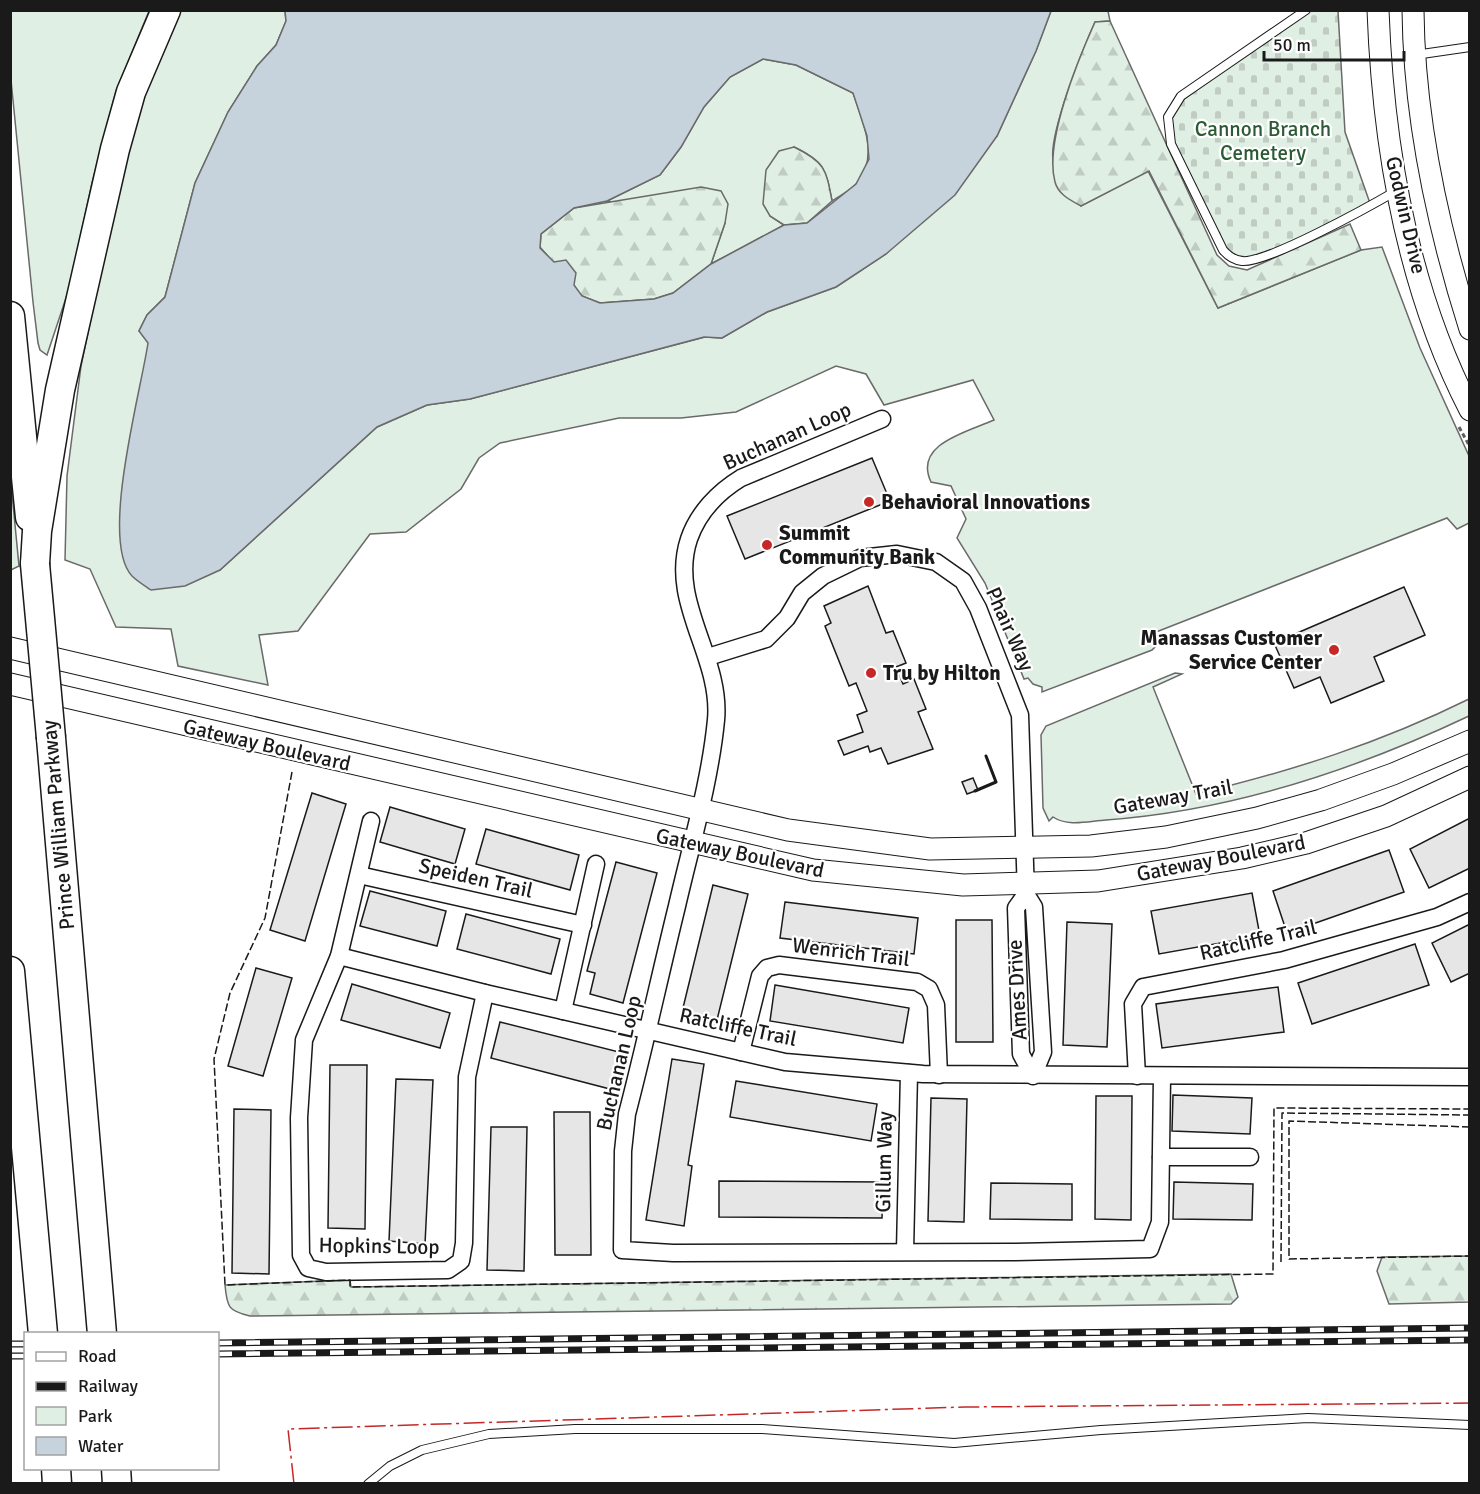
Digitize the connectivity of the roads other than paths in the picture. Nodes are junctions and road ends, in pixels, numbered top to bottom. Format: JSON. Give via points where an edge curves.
{"nodes":[{"id":1,"x":166,"y":10,"type":"edge"},
{"id":2,"x":1305,"y":10,"type":"edge"},
{"id":3,"x":1378,"y":10,"type":"edge"},
{"id":4,"x":1413,"y":10,"type":"edge"},
{"id":5,"x":1470,"y":47,"type":"edge"},
{"id":6,"x":1415,"y":55,"type":"junction"},
{"id":7,"x":1431,"y":182,"type":"junction"},
{"id":8,"x":1396,"y":190,"type":"junction"},
{"id":9,"x":10,"y":316,"type":"edge"},
{"id":10,"x":1470,"y":328,"type":"edge"},
{"id":11,"x":1470,"y":410,"type":"edge"},
{"id":12,"x":882,"y":419,"type":"dead end"},
{"id":13,"x":35,"y":564,"type":"junction"},
{"id":14,"x":10,"y":648,"type":"edge"},
{"id":15,"x":708,"y":657,"type":"junction"},
{"id":16,"x":10,"y":684,"type":"edge"},
{"id":17,"x":1470,"y":741,"type":"edge"},
{"id":18,"x":1470,"y":777,"type":"edge"},
{"id":19,"x":699,"y":809,"type":"junction"},
{"id":20,"x":371,"y":821,"type":"dead end"},
{"id":21,"x":692,"y":844,"type":"junction"},
{"id":22,"x":1023,"y":849,"type":"junction"},
{"id":23,"x":596,"y":864,"type":"dead end"},
{"id":24,"x":359,"y":875,"type":"junction"},
{"id":25,"x":1026,"y":889,"type":"junction"},
{"id":26,"x":1470,"y":902,"type":"edge"},
{"id":27,"x":583,"y":925,"type":"junction"},
{"id":28,"x":339,"y":956,"type":"junction"},
{"id":29,"x":10,"y":971,"type":"edge"},
{"id":30,"x":485,"y":993,"type":"junction"},
{"id":31,"x":563,"y":1011,"type":"junction"},
{"id":32,"x":649,"y":1031,"type":"junction"},
{"id":33,"x":10,"y":1052,"type":"edge"},
{"id":34,"x":741,"y":1052,"type":"junction"},
{"id":35,"x":909,"y":1073,"type":"junction"},
{"id":36,"x":939,"y":1075,"type":"junction"},
{"id":37,"x":1033,"y":1076,"type":"junction"},
{"id":38,"x":1137,"y":1076,"type":"junction"},
{"id":39,"x":1162,"y":1077,"type":"junction"},
{"id":40,"x":1470,"y":1077,"type":"edge"},
{"id":41,"x":24,"y":1124,"type":"junction"},
{"id":42,"x":1161,"y":1157,"type":"junction"},
{"id":43,"x":1250,"y":1158,"type":"dead end"},
{"id":44,"x":904,"y":1251,"type":"junction"},
{"id":45,"x":43,"y":1332,"type":"edge"},
{"id":46,"x":102,"y":1332,"type":"edge"},
{"id":47,"x":1470,"y":1425,"type":"edge"},
{"id":48,"x":368,"y":1484,"type":"edge"}],
"edges":[{"from":1,"to":13,"type":"highway","via":[[131,92],[115,149],[60,390]]},
{"from":2,"to":8,"type":"lane","via":[[1181,96],[1168,117],[1171,144],[1223,250],[1231,258],[1251,261],[1336,225]]},
{"from":3,"to":8,"type":"street","name":"Godwin Drive"},
{"from":4,"to":6,"type":"street","name":"Godwin Drive"},
{"from":5,"to":6,"type":"lane"},
{"from":6,"to":7,"type":"street","name":"Godwin Drive","via":[[1419,113]]},
{"from":7,"to":8,"type":"street"},
{"from":7,"to":10,"type":"street","name":"Godwin Drive"},
{"from":8,"to":11,"type":"street","name":"Godwin Drive","via":[[1436,332]]},
{"from":9,"to":13,"type":"highway","name":"Prince William Parkway"},
{"from":12,"to":15,"type":"street","name":"Buchanan Loop","via":[[741,478],[720,491],[706,509],[689,539],[685,597]]},
{"from":13,"to":46,"type":"highway","name":"Prince William Parkway","bridge":true},
{"from":14,"to":19,"type":"street","name":"Gateway Boulevard"},
{"from":15,"to":19,"type":"street","name":"Buchanan Loop","via":[[717,694],[716,719]]},
{"from":15,"to":22,"type":"street","name":"Phair Way","via":[[766,639],[787,618],[802,593],[823,576],[860,558],[897,554],[936,562],[963,581],[1014,693],[1020,715]]},
{"from":16,"to":21,"type":"street","name":"Gateway Boulevard"},
{"from":17,"to":22,"type":"street","name":"Gateway Boulevard","via":[[1359,786],[1257,818],[1166,837]]},
{"from":18,"to":25,"type":"street","name":"Gateway Boulevard","via":[[1386,816],[1306,843],[1173,870]]},
{"from":19,"to":21,"type":"street","name":"Buchanan Loop"},
{"from":19,"to":22,"type":"street","name":"Gateway Boulevard","via":[[788,830],[863,842],[930,849]]},
{"from":20,"to":24,"type":"street"},
{"from":21,"to":25,"type":"street","name":"Gateway Boulevard","via":[[813,870],[889,880]]},
{"from":21,"to":32,"type":"street","name":"Buchanan Loop"},
{"from":22,"to":25,"type":"street"},
{"from":23,"to":27,"type":"street"},
{"from":24,"to":27,"type":"street","name":"Speiden Trail"},
{"from":24,"to":28,"type":"street"},
{"from":25,"to":37,"type":"street","name":"Ames Drive","via":[[1016,908],[1021,1054]]},
{"from":26,"to":38,"type":"street","name":"Ratcliffe Trail","via":[[1437,916],[1284,960],[1143,987],[1133,1004]]},
{"from":27,"to":31,"type":"street"},
{"from":28,"to":30,"type":"street","name":"Ratcliffe Trail"},
{"from":28,"to":30,"type":"street","name":"Hopkins Loop","via":[[304,1040],[299,1130],[301,1256],[308,1268],[326,1272],[448,1270],[461,1261],[467,1077]]},
{"from":29,"to":41,"type":"highway"},
{"from":30,"to":31,"type":"street","name":"Ratcliffe Trail"},
{"from":31,"to":32,"type":"street","name":"Ratcliffe Trail"},
{"from":32,"to":34,"type":"street","name":"Ratcliffe Trail"},
{"from":32,"to":44,"type":"street","name":"Buchanan Loop","via":[[627,1114],[622,1151],[622,1250]]},
{"from":33,"to":41,"type":"highway"},
{"from":34,"to":35,"type":"street","name":"Ratcliffe Trail","via":[[785,1062]]},
{"from":34,"to":36,"type":"street","name":"Wenrich Trail","via":[[760,976],[767,968],[779,965],[917,982],[929,989],[936,1005]]},
{"from":35,"to":36,"type":"street","name":"Ratcliffe Trail"},
{"from":35,"to":44,"type":"street","name":"Gillum Way"},
{"from":36,"to":37,"type":"street","name":"Ratcliffe Trail"},
{"from":37,"to":38,"type":"street","name":"Ratcliffe Trail"},
{"from":38,"to":39,"type":"street","name":"Ratcliffe Trail"},
{"from":39,"to":40,"type":"street","name":"Ratcliffe Trail"},
{"from":39,"to":42,"type":"street","name":"Buchanan Loop"},
{"from":41,"to":45,"type":"highway"},
{"from":42,"to":43,"type":"street"},
{"from":42,"to":44,"type":"street","name":"Buchanan Loop","via":[[1160,1221],[1150,1249]]},
{"from":47,"to":48,"type":"lane","via":[[1290,1419],[954,1443],[762,1429],[500,1433],[422,1450],[390,1466]]}]}
